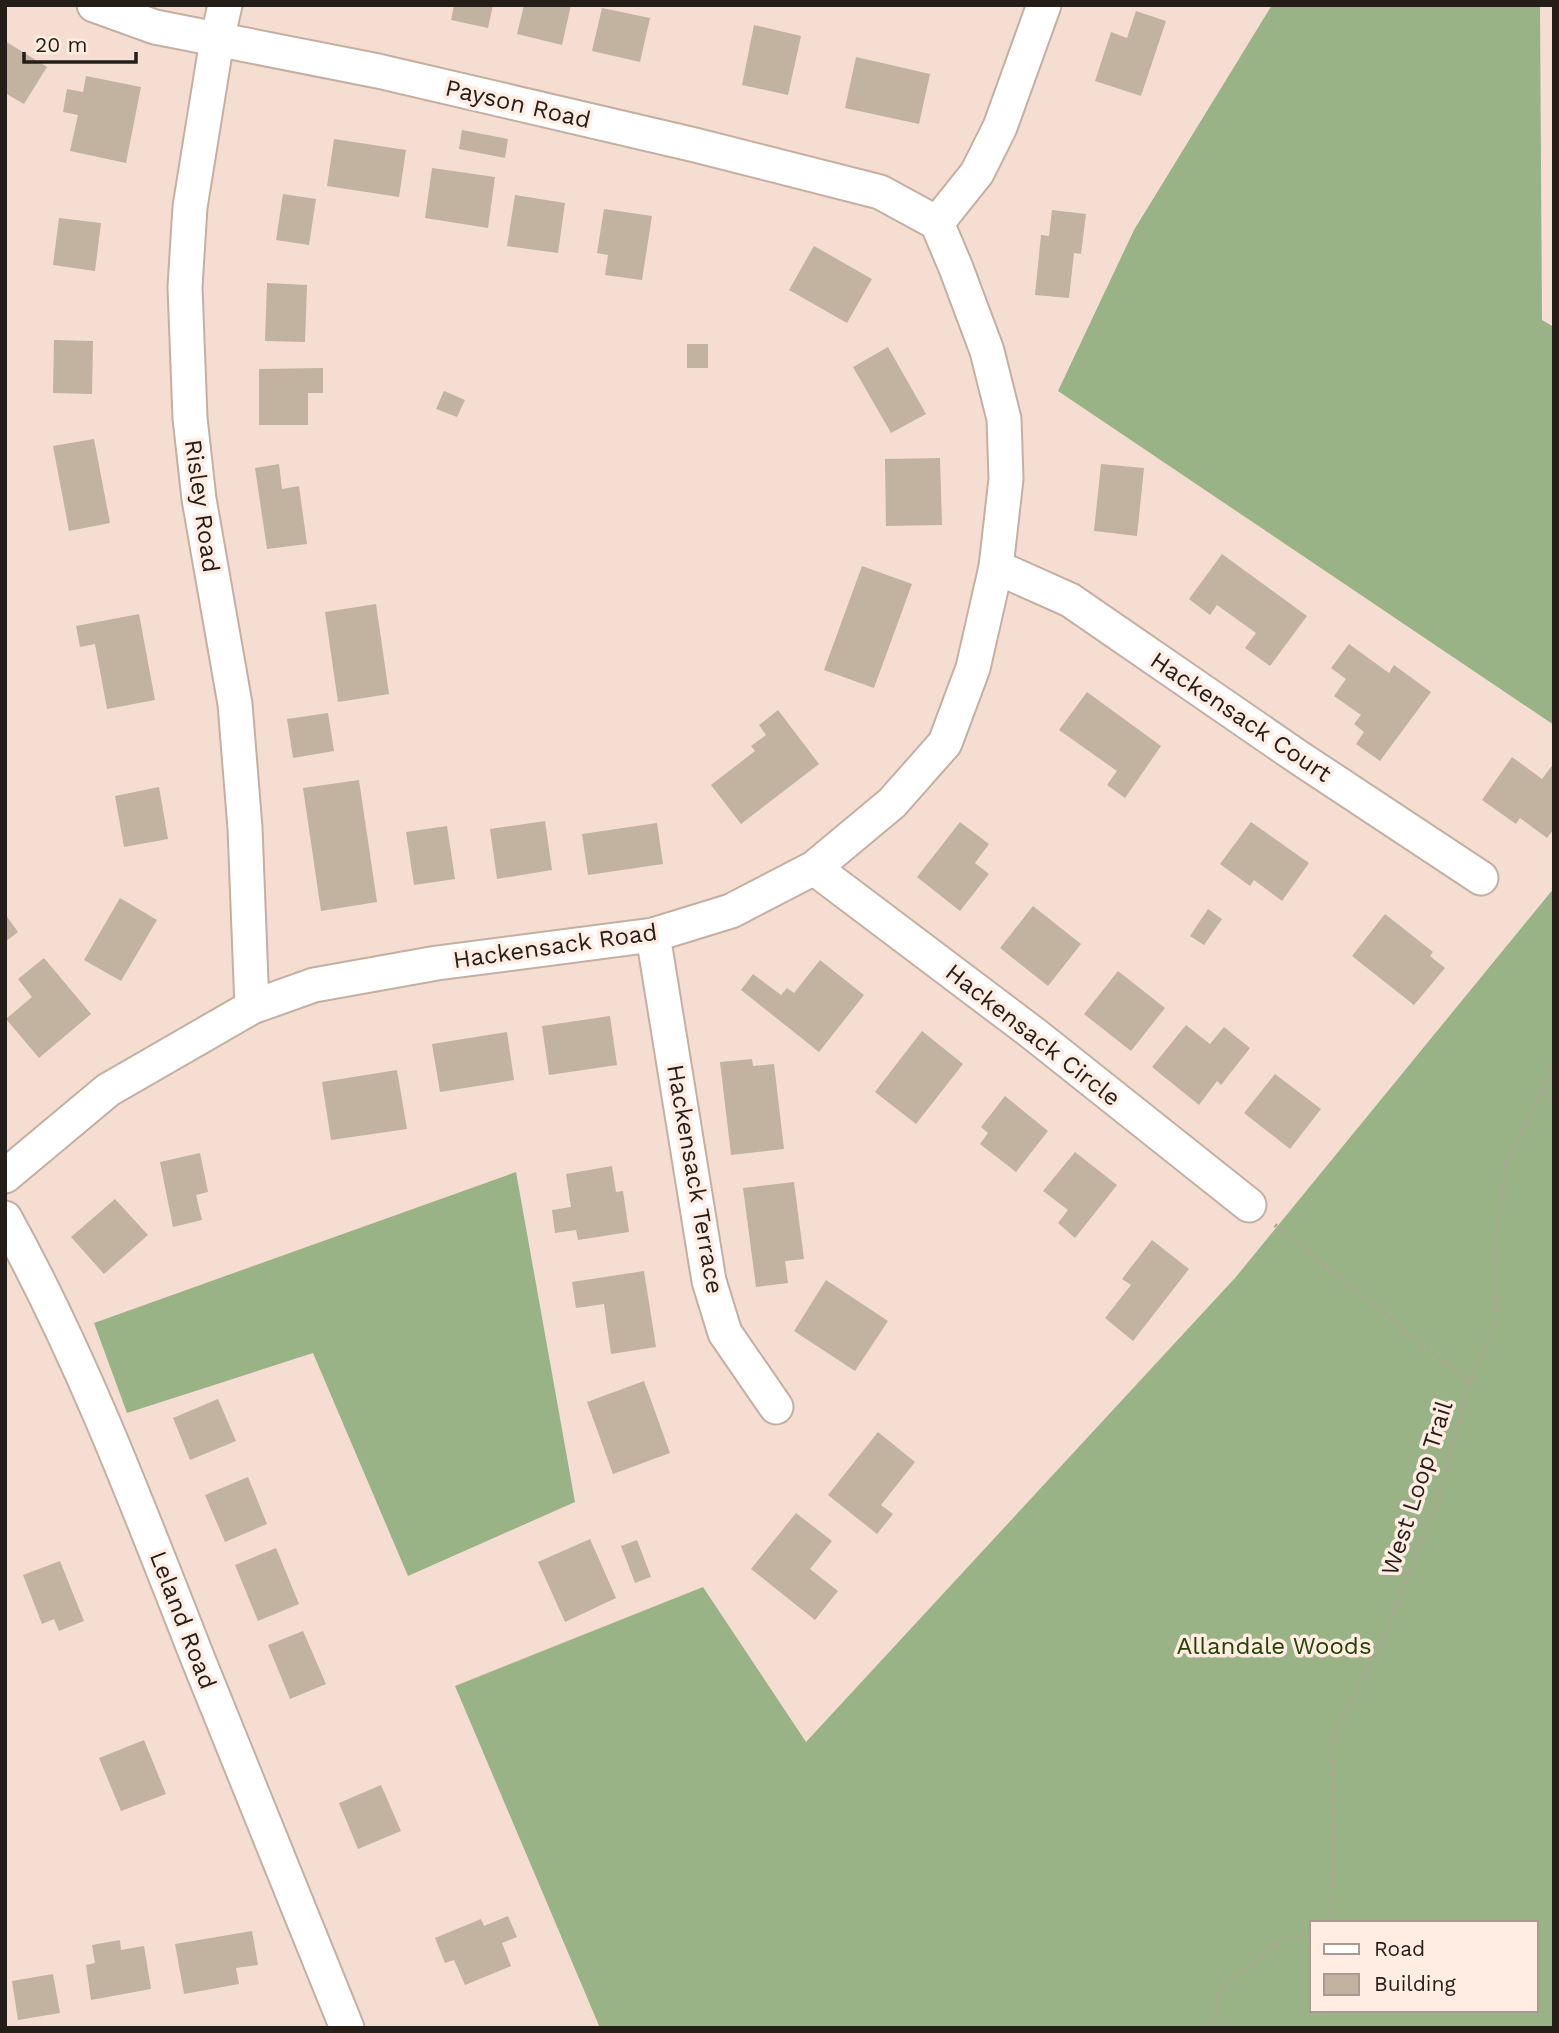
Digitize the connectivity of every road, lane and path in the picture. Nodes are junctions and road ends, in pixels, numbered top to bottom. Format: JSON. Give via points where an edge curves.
{"nodes":[{"id":1,"x":94,"y":5,"type":"edge"},
{"id":2,"x":225,"y":5,"type":"edge"},
{"id":3,"x":1044,"y":5,"type":"edge"},
{"id":4,"x":217,"y":40,"type":"junction"},
{"id":5,"x":937,"y":223,"type":"junction"},
{"id":6,"x":996,"y":567,"type":"junction"},
{"id":7,"x":814,"y":869,"type":"junction"},
{"id":8,"x":1481,"y":878,"type":"dead end"},
{"id":9,"x":653,"y":935,"type":"junction"},
{"id":10,"x":252,"y":1007,"type":"junction"},
{"id":11,"x":1554,"y":1065,"type":"edge"},
{"id":12,"x":5,"y":1176,"type":"edge"},
{"id":13,"x":1249,"y":1205,"type":"joint"},
{"id":14,"x":5,"y":1218,"type":"edge"},
{"id":15,"x":1470,"y":1382,"type":"junction"},
{"id":16,"x":776,"y":1408,"type":"dead end"},
{"id":17,"x":1331,"y":1921,"type":"edge"},
{"id":18,"x":1310,"y":1933,"type":"edge"},
{"id":19,"x":348,"y":2028,"type":"edge"},
{"id":20,"x":1213,"y":2028,"type":"edge"}],
"edges":[{"from":1,"to":4,"type":"street","name":"Payson Road","via":[[155,27]]},
{"from":2,"to":4,"type":"street","name":"Risley Road"},
{"from":3,"to":5,"type":"street","via":[[994,139],[977,173]]},
{"from":4,"to":5,"type":"street","name":"Payson Road","via":[[378,71],[880,192]]},
{"from":4,"to":10,"type":"street","name":"Risley Road","via":[[190,207],[185,287],[190,418],[199,499],[235,704]]},
{"from":5,"to":6,"type":"street","name":"Hackensack Road","via":[[987,351],[1004,419],[1006,479]]},
{"from":6,"to":7,"type":"street","name":"Hackensack Road","via":[[973,668],[945,743],[892,803]]},
{"from":6,"to":8,"type":"street","name":"Hackensack Court","via":[[1070,600]]},
{"from":7,"to":9,"type":"street","name":"Hackensack Road","via":[[731,911]]},
{"from":7,"to":13,"type":"street","name":"Hackensack Circle","via":[[1034,1034]]},
{"from":9,"to":10,"type":"street","name":"Hackensack Road","via":[[314,985]]},
{"from":9,"to":16,"type":"street","name":"Hackensack Terrace","via":[[709,1281],[725,1332]]},
{"from":10,"to":12,"type":"street","name":"Hackensack Road","via":[[108,1090]]},
{"from":11,"to":15,"type":"path","name":"West Loop Trail","via":[[1506,1165],[1496,1239],[1496,1323]]},
{"from":13,"to":15,"type":"path"},
{"from":14,"to":19,"type":"street","name":"Leland Road","via":[[114,1443]]},
{"from":15,"to":17,"type":"path","name":"West Loop Trail","via":[[1436,1505],[1380,1645],[1332,1737]]},
{"from":18,"to":20,"type":"path","via":[[1282,1939],[1220,1991]]}]}
